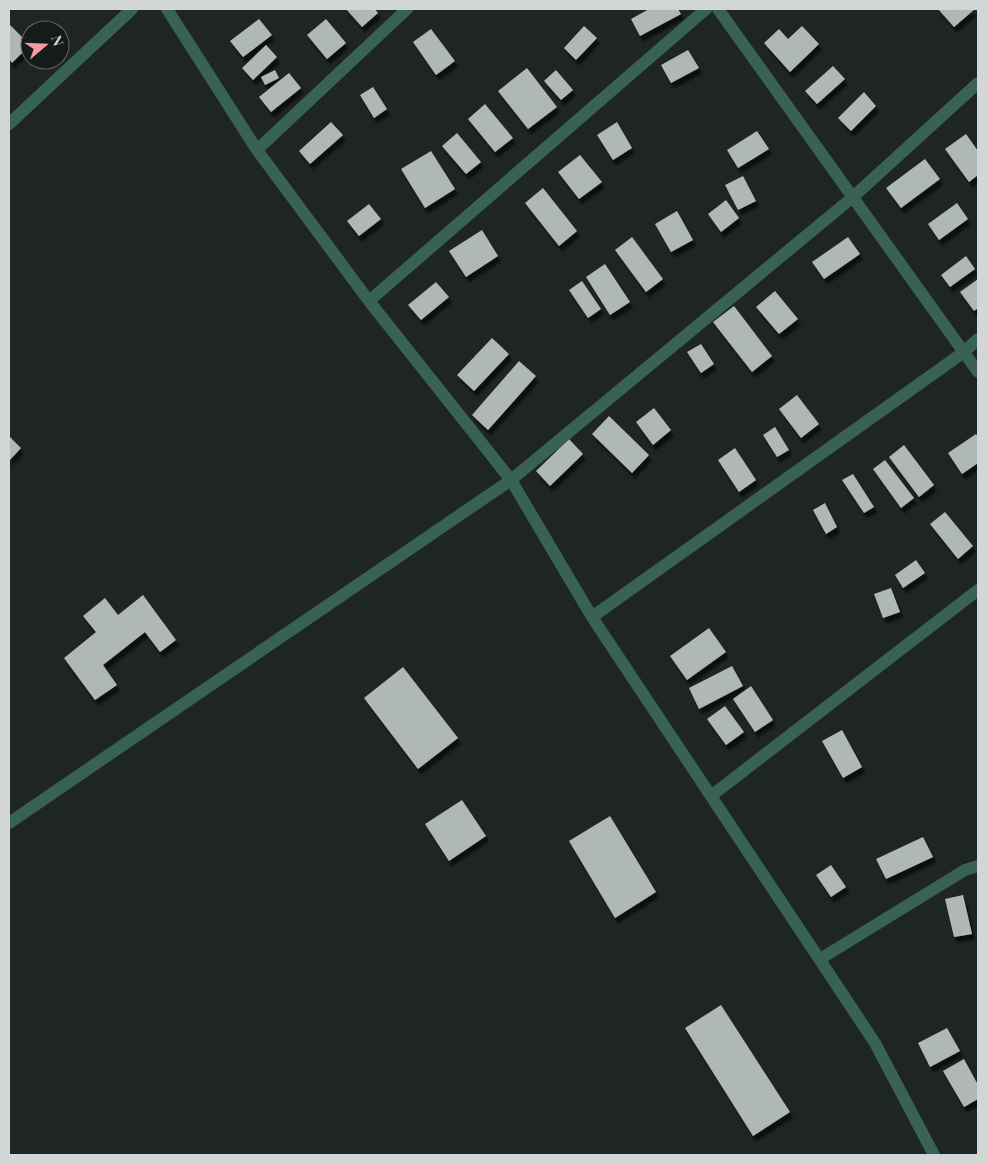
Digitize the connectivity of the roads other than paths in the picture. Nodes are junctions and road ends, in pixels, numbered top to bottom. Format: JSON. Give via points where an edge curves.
{"nodes":[{"id":1,"x":132,"y":9,"type":"edge"},
{"id":2,"x":168,"y":9,"type":"edge"},
{"id":3,"x":407,"y":9,"type":"edge"},
{"id":4,"x":706,"y":9,"type":"edge"},
{"id":5,"x":718,"y":9,"type":"edge"},
{"id":6,"x":978,"y":83,"type":"edge"},
{"id":7,"x":9,"y":124,"type":"edge"},
{"id":8,"x":257,"y":150,"type":"junction"},
{"id":9,"x":853,"y":197,"type":"junction"},
{"id":10,"x":370,"y":300,"type":"junction"},
{"id":11,"x":978,"y":340,"type":"edge"},
{"id":12,"x":964,"y":352,"type":"junction"},
{"id":13,"x":978,"y":372,"type":"edge"},
{"id":14,"x":510,"y":480,"type":"junction"},
{"id":15,"x":978,"y":590,"type":"edge"},
{"id":16,"x":592,"y":617,"type":"junction"},
{"id":17,"x":711,"y":796,"type":"junction"},
{"id":18,"x":9,"y":823,"type":"edge"},
{"id":19,"x":978,"y":866,"type":"edge"},
{"id":20,"x":820,"y":959,"type":"junction"},
{"id":21,"x":934,"y":1155,"type":"edge"}],
"edges":[{"from":1,"to":7,"type":"street"},
{"from":2,"to":8,"type":"street"},
{"from":3,"to":8,"type":"street"},
{"from":4,"to":10,"type":"street"},
{"from":5,"to":9,"type":"street"},
{"from":6,"to":9,"type":"street"},
{"from":8,"to":10,"type":"street"},
{"from":9,"to":12,"type":"street"},
{"from":9,"to":14,"type":"street"},
{"from":10,"to":14,"type":"street"},
{"from":11,"to":12,"type":"street"},
{"from":12,"to":13,"type":"street"},
{"from":12,"to":16,"type":"street"},
{"from":14,"to":16,"type":"street"},
{"from":14,"to":18,"type":"street"},
{"from":15,"to":17,"type":"street"},
{"from":16,"to":17,"type":"street"},
{"from":17,"to":20,"type":"street"},
{"from":19,"to":20,"type":"street","via":[[965,870]]},
{"from":20,"to":21,"type":"street","via":[[875,1043]]}]}
